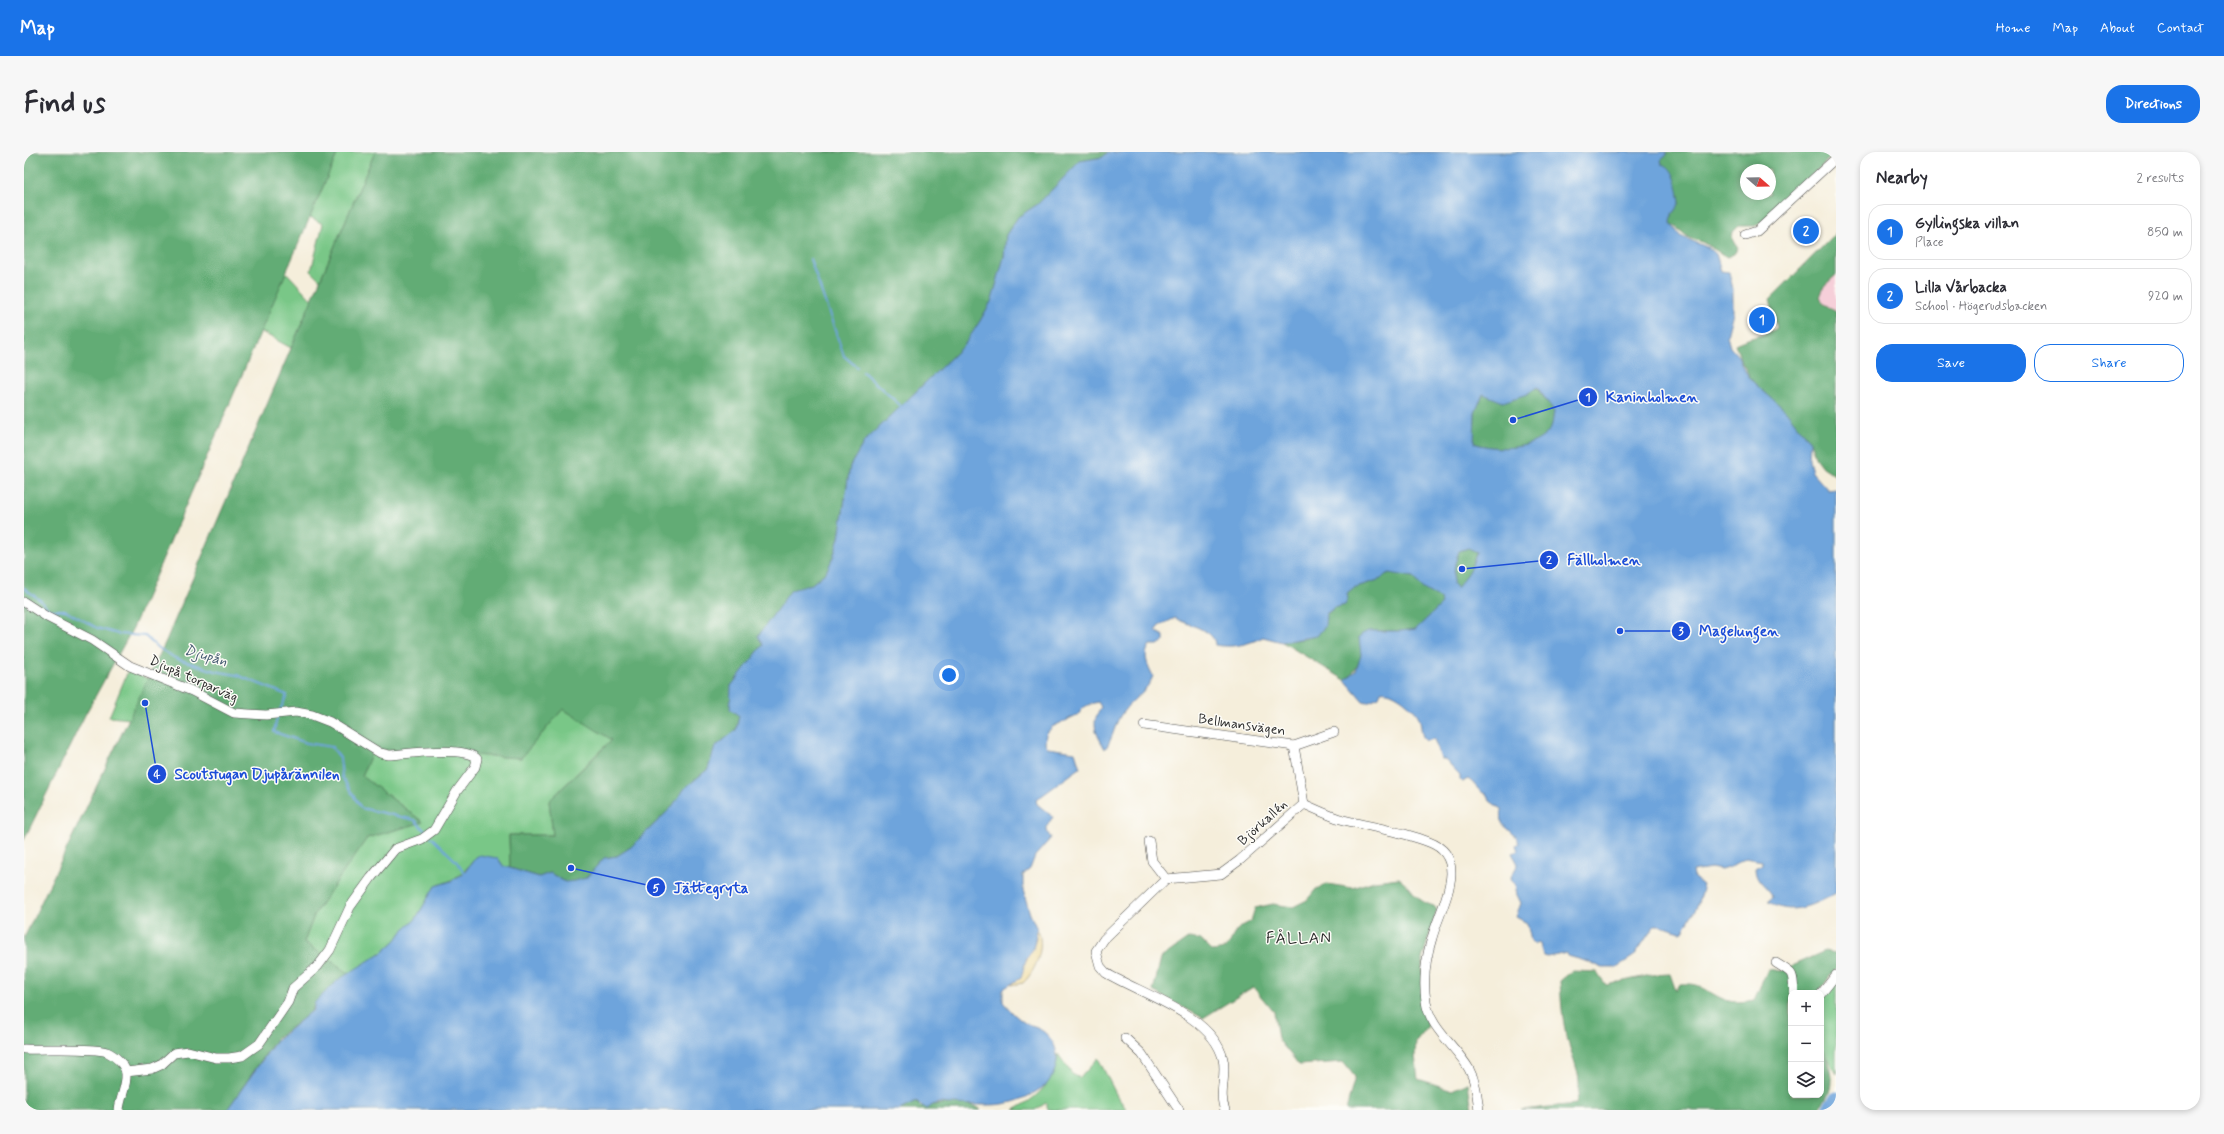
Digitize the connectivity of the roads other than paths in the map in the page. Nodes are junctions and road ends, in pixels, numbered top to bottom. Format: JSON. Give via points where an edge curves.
{"nodes":[{"id":1,"x":1836,"y":158,"type":"edge"},
{"id":2,"x":1745,"y":235,"type":"dead end"},
{"id":3,"x":24,"y":602,"type":"edge"},
{"id":4,"x":1144,"y":725,"type":"dead end"},
{"id":5,"x":1334,"y":732,"type":"dead end"},
{"id":6,"x":1294,"y":746,"type":"junction"},
{"id":7,"x":1304,"y":804,"type":"junction"},
{"id":8,"x":1149,"y":841,"type":"dead end"},
{"id":9,"x":1166,"y":879,"type":"junction"},
{"id":10,"x":1776,"y":963,"type":"dead end"},
{"id":11,"x":1836,"y":975,"type":"edge"},
{"id":12,"x":1794,"y":990,"type":"edge"},
{"id":13,"x":1824,"y":990,"type":"edge"},
{"id":14,"x":1125,"y":1038,"type":"dead end"},
{"id":15,"x":24,"y":1049,"type":"edge"},
{"id":16,"x":126,"y":1072,"type":"junction"},
{"id":17,"x":119,"y":1110,"type":"edge"},
{"id":18,"x":1179,"y":1110,"type":"edge"},
{"id":19,"x":1225,"y":1110,"type":"edge"},
{"id":20,"x":1479,"y":1110,"type":"edge"}],
"edges":[{"from":1,"to":2,"type":"street","via":[[1757,231]]},
{"from":3,"to":16,"type":"street","name":"Djupå torparväg","via":[[92,640],[130,666],[192,691],[234,713],[266,715],[296,712],[312,715],[330,722],[380,753],[389,755],[452,751],[470,754],[477,759],[475,767],[434,830],[395,849],[371,878],[350,907],[330,950],[318,966],[293,988],[284,1007],[259,1044],[242,1056],[229,1058],[216,1058],[188,1051],[174,1053],[152,1070]]},
{"from":4,"to":6,"type":"street","name":"Bellmansvägen"},
{"from":5,"to":6,"type":"street","name":"Bellmansvägen"},
{"from":6,"to":7,"type":"street"},
{"from":7,"to":9,"type":"street","name":"Björkallén","via":[[1221,874]]},
{"from":7,"to":20,"type":"street","name":"Björkallén","via":[[1337,818],[1430,842],[1447,855],[1452,874],[1432,937],[1424,991],[1429,1015],[1462,1058],[1476,1084]]},
{"from":8,"to":9,"type":"street","via":[[1152,861]]},
{"from":9,"to":19,"type":"street","via":[[1104,939],[1096,951],[1097,958],[1106,972],[1199,1023],[1212,1035],[1223,1059],[1222,1097]]},
{"from":10,"to":12,"type":"street","via":[[1793,975]]},
{"from":11,"to":13,"type":"street"},
{"from":14,"to":18,"type":"street","via":[[1142,1054]]},
{"from":15,"to":16,"type":"street","via":[[106,1052],[122,1064]]},
{"from":16,"to":17,"type":"street"}]}
